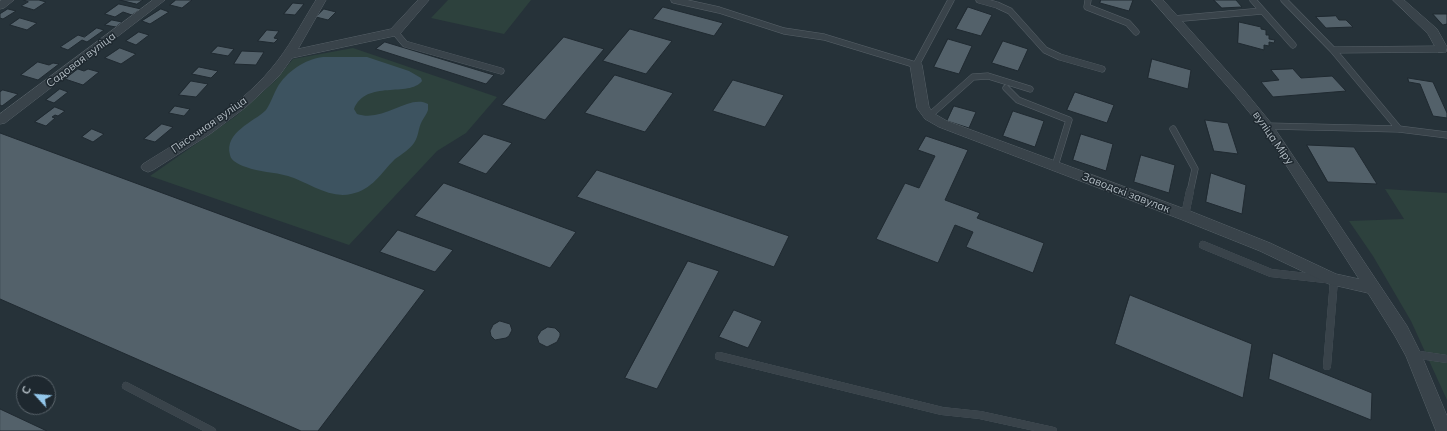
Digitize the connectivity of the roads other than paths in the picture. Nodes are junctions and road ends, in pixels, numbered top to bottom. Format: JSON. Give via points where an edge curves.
{"nodes":[{"id":1,"x":9,"y":0,"type":"edge"},
{"id":2,"x":160,"y":0,"type":"edge"},
{"id":3,"x":321,"y":0,"type":"edge"},
{"id":4,"x":424,"y":0,"type":"edge"},
{"id":5,"x":674,"y":0,"type":"edge"},
{"id":6,"x":951,"y":0,"type":"edge"},
{"id":7,"x":979,"y":0,"type":"edge"},
{"id":8,"x":1088,"y":0,"type":"edge"},
{"id":9,"x":1157,"y":0,"type":"edge"},
{"id":10,"x":1253,"y":0,"type":"edge"},
{"id":11,"x":1284,"y":0,"type":"edge"},
{"id":12,"x":1398,"y":0,"type":"edge"},
{"id":13,"x":0,"y":6,"type":"edge"},
{"id":14,"x":1262,"y":11,"type":"junction"},
{"id":15,"x":1173,"y":19,"type":"junction"},
{"id":16,"x":395,"y":32,"type":"junction"},
{"id":17,"x":1136,"y":32,"type":"dead end"},
{"id":18,"x":1293,"y":45,"type":"dead end"},
{"id":19,"x":1442,"y":49,"type":"joint"},
{"id":20,"x":1333,"y":50,"type":"junction"},
{"id":21,"x":288,"y":55,"type":"junction"},
{"id":22,"x":916,"y":65,"type":"junction"},
{"id":23,"x":1102,"y":69,"type":"dead end"},
{"id":24,"x":501,"y":71,"type":"dead end"},
{"id":25,"x":1006,"y":88,"type":"dead end"},
{"id":26,"x":1030,"y":89,"type":"dead end"},
{"id":27,"x":929,"y":116,"type":"junction"},
{"id":28,"x":1,"y":120,"type":"dead end"},
{"id":29,"x":1267,"y":126,"type":"junction"},
{"id":30,"x":1173,"y":129,"type":"dead end"},
{"id":31,"x":1399,"y":129,"type":"junction"},
{"id":32,"x":1447,"y":135,"type":"edge"},
{"id":33,"x":1055,"y":166,"type":"junction"},
{"id":34,"x":148,"y":167,"type":"dead end"},
{"id":35,"x":1185,"y":215,"type":"junction"},
{"id":36,"x":1203,"y":245,"type":"dead end"},
{"id":37,"x":1334,"y":280,"type":"junction"},
{"id":38,"x":1374,"y":288,"type":"junction"},
{"id":39,"x":1413,"y":354,"type":"junction"},
{"id":40,"x":719,"y":356,"type":"dead end"},
{"id":41,"x":1447,"y":359,"type":"edge"},
{"id":42,"x":1327,"y":366,"type":"dead end"},
{"id":43,"x":126,"y":386,"type":"dead end"},
{"id":44,"x":212,"y":431,"type":"edge"},
{"id":45,"x":1053,"y":431,"type":"edge"},
{"id":46,"x":1444,"y":431,"type":"edge"}],
"edges":[{"from":1,"to":13,"type":"street"},
{"from":2,"to":28,"type":"street","name":"Садовая вуліца"},
{"from":3,"to":21,"type":"street","name":"Пясочная вуліца"},
{"from":4,"to":16,"type":"street"},
{"from":5,"to":22,"type":"lane","via":[[719,10],[796,34],[824,37]]},
{"from":6,"to":22,"type":"lane"},
{"from":7,"to":23,"type":"lane","via":[[1010,11],[1046,50],[1060,57]]},
{"from":8,"to":17,"type":"lane","via":[[1086,7],[1128,23]]},
{"from":9,"to":15,"type":"street","name":"вуліца Міру"},
{"from":10,"to":14,"type":"lane"},
{"from":11,"to":20,"type":"lane"},
{"from":12,"to":19,"type":"street","via":[[1432,32]]},
{"from":14,"to":15,"type":"lane"},
{"from":14,"to":18,"type":"lane"},
{"from":15,"to":29,"type":"street","name":"вуліца Міру"},
{"from":16,"to":21,"type":"street"},
{"from":16,"to":24,"type":"lane","via":[[405,44]]},
{"from":19,"to":20,"type":"lane"},
{"from":20,"to":31,"type":"lane"},
{"from":21,"to":34,"type":"street","name":"Пясочная вуліца","via":[[247,99],[216,124]]},
{"from":22,"to":27,"type":"street","via":[[922,108]]},
{"from":25,"to":33,"type":"lane","via":[[1018,100],[1069,120]]},
{"from":26,"to":27,"type":"lane","via":[[988,76],[973,77]]},
{"from":27,"to":33,"type":"street","name":"Заводскі завулак","via":[[980,139]]},
{"from":29,"to":31,"type":"lane"},
{"from":29,"to":38,"type":"street","name":"вуліца Міру"},
{"from":30,"to":35,"type":"lane","via":[[1195,169]]},
{"from":31,"to":32,"type":"lane"},
{"from":33,"to":35,"type":"street","name":"Заводскі завулак"},
{"from":35,"to":37,"type":"street","name":"Заводскі завулак","via":[[1266,247]]},
{"from":36,"to":37,"type":"lane","via":[[1271,273]]},
{"from":37,"to":38,"type":"street","name":"Заводскі завулак"},
{"from":37,"to":42,"type":"lane"},
{"from":38,"to":39,"type":"street","name":"вуліца Міру"},
{"from":39,"to":41,"type":"lane"},
{"from":39,"to":46,"type":"street","name":"вуліца Міру"},
{"from":40,"to":45,"type":"lane","via":[[942,411],[980,415]]},
{"from":43,"to":44,"type":"lane"}]}
